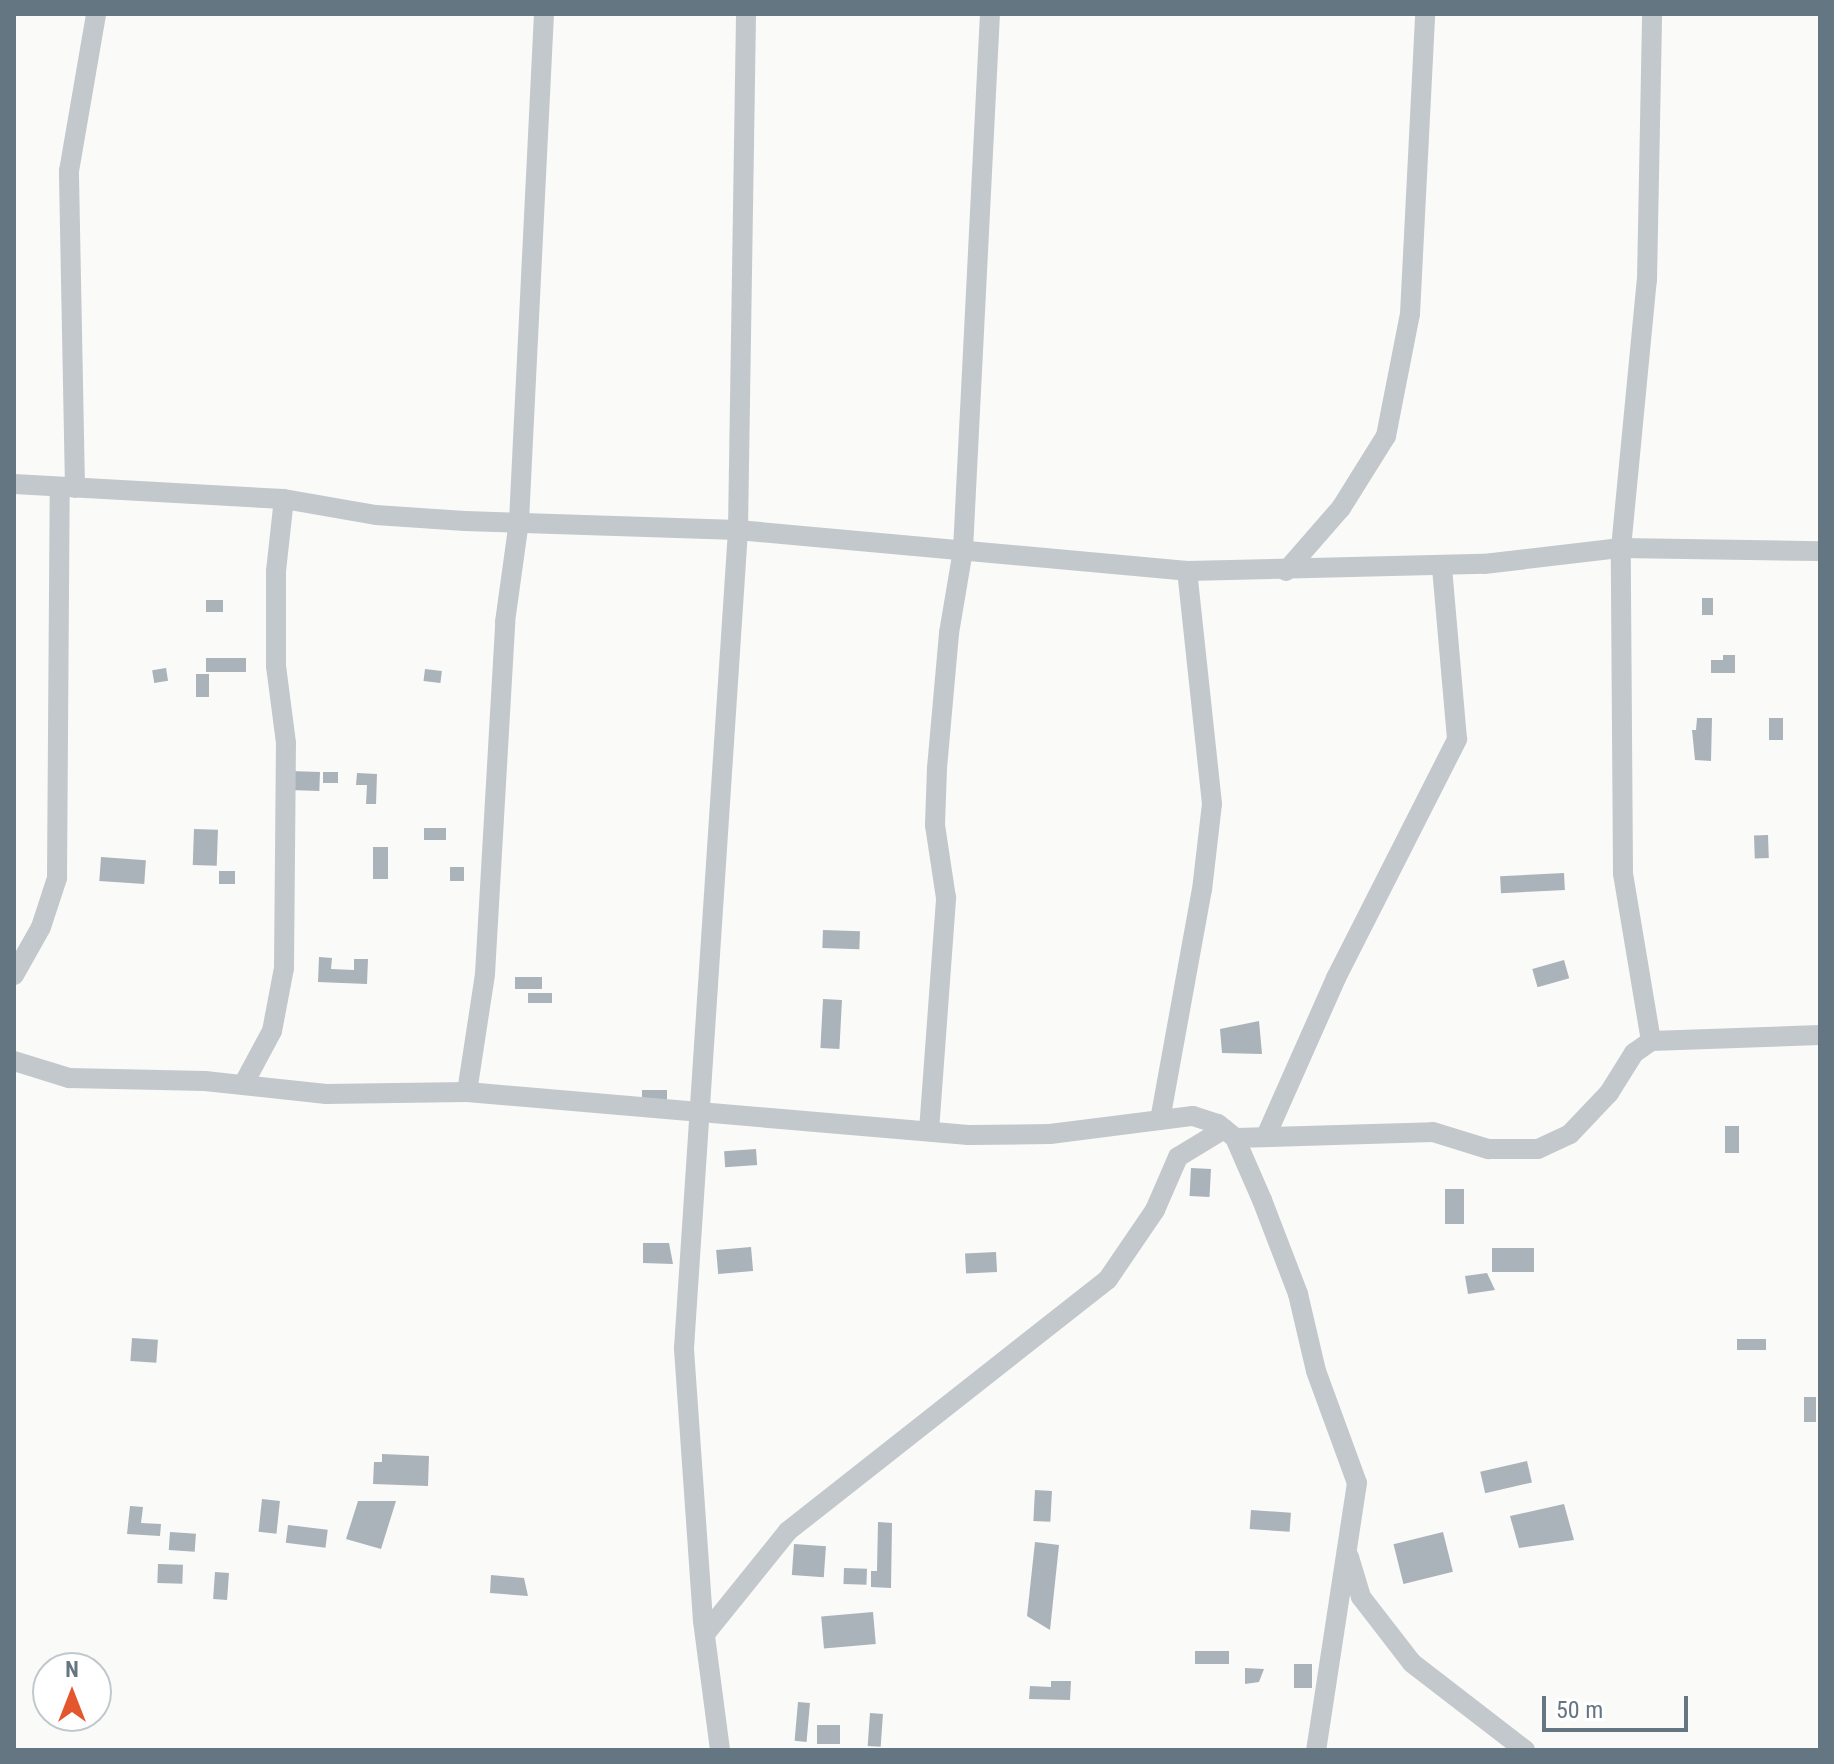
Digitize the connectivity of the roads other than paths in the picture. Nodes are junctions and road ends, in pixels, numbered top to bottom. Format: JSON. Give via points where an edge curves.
{"nodes":[{"id":1,"x":96,"y":14,"type":"edge"},
{"id":2,"x":544,"y":14,"type":"edge"},
{"id":3,"x":746,"y":14,"type":"edge"},
{"id":4,"x":990,"y":14,"type":"edge"},
{"id":5,"x":1425,"y":14,"type":"edge"},
{"id":6,"x":1652,"y":14,"type":"edge"},
{"id":7,"x":14,"y":484,"type":"edge"},
{"id":8,"x":68,"y":488,"type":"junction"},
{"id":9,"x":284,"y":499,"type":"junction"},
{"id":10,"x":519,"y":521,"type":"junction"},
{"id":11,"x":738,"y":530,"type":"junction"},
{"id":12,"x":1621,"y":548,"type":"junction"},
{"id":13,"x":963,"y":550,"type":"junction"},
{"id":14,"x":1820,"y":551,"type":"edge"},
{"id":15,"x":1442,"y":566,"type":"junction"},
{"id":16,"x":1187,"y":571,"type":"junction"},
{"id":17,"x":1286,"y":571,"type":"junction"},
{"id":18,"x":14,"y":975,"type":"edge"},
{"id":19,"x":1820,"y":1035,"type":"edge"},
{"id":20,"x":1651,"y":1041,"type":"junction"},
{"id":21,"x":14,"y":1061,"type":"edge"},
{"id":22,"x":243,"y":1085,"type":"junction"},
{"id":23,"x":467,"y":1092,"type":"junction"},
{"id":24,"x":697,"y":1109,"type":"junction"},
{"id":25,"x":1160,"y":1120,"type":"junction"},
{"id":26,"x":929,"y":1131,"type":"junction"},
{"id":27,"x":1230,"y":1134,"type":"junction"},
{"id":28,"x":1266,"y":1136,"type":"junction"},
{"id":29,"x":1348,"y":1533,"type":"junction"},
{"id":30,"x":705,"y":1634,"type":"junction"},
{"id":31,"x":720,"y":1750,"type":"edge"},
{"id":32,"x":1316,"y":1750,"type":"edge"},
{"id":33,"x":1525,"y":1750,"type":"edge"}],
"edges":[{"from":1,"to":8,"type":"street","via":[[69,171]]},
{"from":2,"to":10,"type":"street"},
{"from":3,"to":11,"type":"street"},
{"from":4,"to":13,"type":"street"},
{"from":5,"to":17,"type":"street","via":[[1410,314],[1386,436],[1341,508]]},
{"from":6,"to":12,"type":"street","via":[[1647,280]]},
{"from":7,"to":8,"type":"street"},
{"from":8,"to":9,"type":"street"},
{"from":8,"to":18,"type":"street","via":[[57,878],[41,927]]},
{"from":9,"to":10,"type":"street","via":[[376,515]]},
{"from":9,"to":22,"type":"street","via":[[276,618],[286,743],[284,968],[272,1031]]},
{"from":10,"to":11,"type":"street"},
{"from":10,"to":23,"type":"street","via":[[505,622],[485,974]]},
{"from":11,"to":13,"type":"street"},
{"from":11,"to":24,"type":"street"},
{"from":12,"to":14,"type":"street"},
{"from":12,"to":15,"type":"street"},
{"from":12,"to":20,"type":"street","via":[[1623,874]]},
{"from":13,"to":16,"type":"street"},
{"from":13,"to":26,"type":"street","via":[[949,633],[937,768],[935,825],[946,898]]},
{"from":15,"to":17,"type":"street"},
{"from":15,"to":28,"type":"street","via":[[1457,739],[1336,978]]},
{"from":16,"to":17,"type":"street"},
{"from":16,"to":25,"type":"street","via":[[1212,804],[1202,890]]},
{"from":19,"to":20,"type":"street"},
{"from":20,"to":28,"type":"street","via":[[1634,1053],[1609,1093],[1570,1134],[1538,1149],[1488,1149],[1433,1132]]},
{"from":21,"to":22,"type":"street","via":[[69,1078]]},
{"from":22,"to":23,"type":"street","via":[[326,1094]]},
{"from":23,"to":24,"type":"street"},
{"from":24,"to":26,"type":"street"},
{"from":24,"to":30,"type":"street","via":[[684,1348]]},
{"from":25,"to":26,"type":"street","via":[[1012,1137]]},
{"from":25,"to":27,"type":"street","via":[[1193,1116]]},
{"from":27,"to":28,"type":"street"},
{"from":27,"to":29,"type":"street","via":[[1298,1294],[1316,1371],[1353,1460],[1357,1483]]},
{"from":27,"to":30,"type":"street","via":[[1178,1157],[1155,1210],[1108,1279],[788,1531]]},
{"from":29,"to":32,"type":"street"},
{"from":29,"to":33,"type":"street","via":[[1349,1567],[1378,1621],[1412,1663]]},
{"from":30,"to":31,"type":"street"}]}
